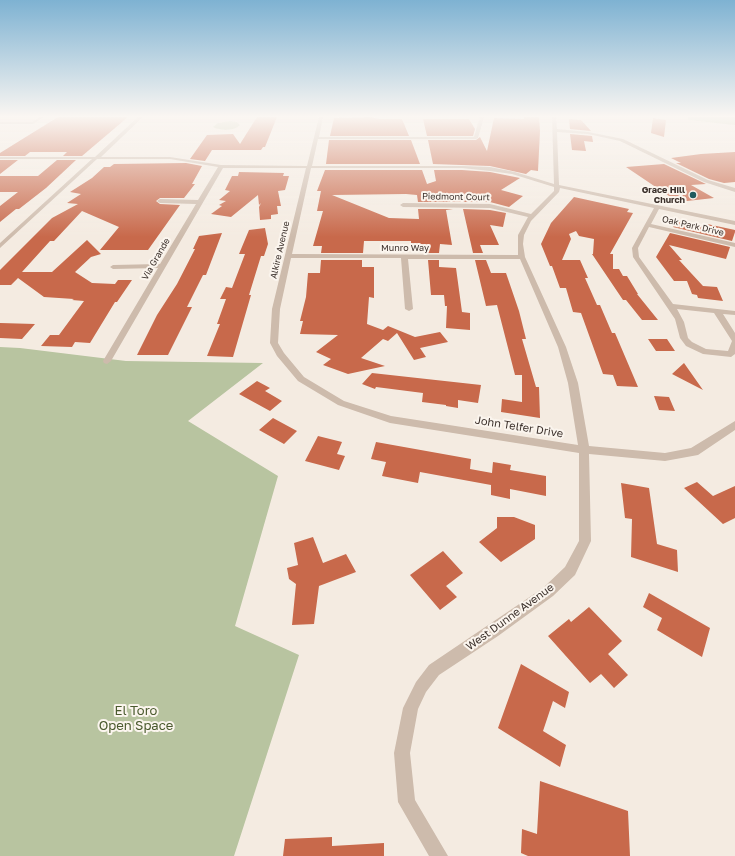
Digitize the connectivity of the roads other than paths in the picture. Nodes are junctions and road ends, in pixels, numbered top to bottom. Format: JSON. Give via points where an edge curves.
{"nodes":[{"id":1,"x":311,"y":157,"type":"edge"},
{"id":2,"x":555,"y":157,"type":"edge"},
{"id":3,"x":656,"y":157,"type":"edge"},
{"id":4,"x":0,"y":158,"type":"edge"},
{"id":5,"x":97,"y":158,"type":"junction"},
{"id":6,"x":221,"y":166,"type":"junction"},
{"id":7,"x":309,"y":167,"type":"junction"},
{"id":8,"x":556,"y":186,"type":"junction"},
{"id":9,"x":735,"y":190,"type":"edge"},
{"id":10,"x":160,"y":202,"type":"dead end"},
{"id":11,"x":200,"y":202,"type":"junction"},
{"id":12,"x":403,"y":205,"type":"dead end"},
{"id":13,"x":658,"y":207,"type":"junction"},
{"id":14,"x":532,"y":216,"type":"junction"},
{"id":15,"x":735,"y":223,"type":"edge"},
{"id":16,"x":647,"y":225,"type":"junction"},
{"id":17,"x":735,"y":245,"type":"edge"},
{"id":18,"x":0,"y":246,"type":"edge"},
{"id":19,"x":288,"y":256,"type":"junction"},
{"id":20,"x":404,"y":257,"type":"junction"},
{"id":21,"x":522,"y":257,"type":"junction"},
{"id":22,"x":162,"y":266,"type":"junction"},
{"id":23,"x":113,"y":267,"type":"dead end"},
{"id":24,"x":671,"y":306,"type":"junction"},
{"id":25,"x":409,"y":309,"type":"dead end"},
{"id":26,"x":717,"y":311,"type":"junction"},
{"id":27,"x":735,"y":313,"type":"edge"},
{"id":28,"x":735,"y":341,"type":"edge"},
{"id":29,"x":107,"y":361,"type":"dead end"},
{"id":30,"x":301,"y":379,"type":"joint"},
{"id":31,"x":735,"y":425,"type":"edge"},
{"id":32,"x":584,"y":450,"type":"junction"},
{"id":33,"x":438,"y":856,"type":"edge"}],
"edges":[{"from":1,"to":7,"type":"street","name":"Alkire Avenue"},
{"from":2,"to":8,"type":"street"},
{"from":3,"to":9,"type":"street","via":[[706,181]]},
{"from":4,"to":5,"type":"street"},
{"from":5,"to":6,"type":"street","via":[[170,158]]},
{"from":5,"to":18,"type":"street"},
{"from":6,"to":7,"type":"street"},
{"from":6,"to":11,"type":"street","name":"Via Grande"},
{"from":7,"to":8,"type":"street","via":[[490,169]]},
{"from":7,"to":19,"type":"street","name":"Alkire Avenue"},
{"from":8,"to":13,"type":"street"},
{"from":8,"to":14,"type":"street","name":"West Dunne Avenue","via":[[557,191]]},
{"from":10,"to":11,"type":"street"},
{"from":11,"to":22,"type":"street","name":"Via Grande"},
{"from":12,"to":14,"type":"street","name":"Piedmont Court","via":[[490,206]]},
{"from":13,"to":15,"type":"street"},
{"from":13,"to":16,"type":"street","name":"Oak Park Drive"},
{"from":14,"to":21,"type":"street","name":"West Dunne Avenue","via":[[521,233]]},
{"from":16,"to":17,"type":"street","name":"Oak Park Drive"},
{"from":16,"to":24,"type":"street","name":"Oak Park Drive","via":[[635,248],[636,258]]},
{"from":19,"to":20,"type":"street","name":"Munro Way"},
{"from":19,"to":30,"type":"street","name":"Alkire Avenue","via":[[276,308],[274,343]]},
{"from":20,"to":21,"type":"street","name":"Munro Way"},
{"from":20,"to":25,"type":"street"},
{"from":21,"to":32,"type":"street","name":"West Dunne Avenue","via":[[562,347],[572,383]]},
{"from":22,"to":23,"type":"street"},
{"from":22,"to":29,"type":"street","name":"Via Grande"},
{"from":24,"to":26,"type":"street"},
{"from":24,"to":28,"type":"street","name":"Oak Park Drive","via":[[680,321],[682,335],[690,345],[713,354],[731,354]]},
{"from":26,"to":27,"type":"street"},
{"from":26,"to":28,"type":"street","name":"Oak Park Drive"},
{"from":30,"to":32,"type":"street","name":"John Telfer Drive","via":[[341,403],[390,419]]},
{"from":31,"to":32,"type":"street","name":"John Telfer Drive","via":[[694,452],[686,454],[665,457]]},
{"from":32,"to":33,"type":"street","name":"West Dunne Avenue","via":[[585,541],[570,571],[548,592],[434,670],[421,687],[411,708],[402,753],[407,802]]}]}
